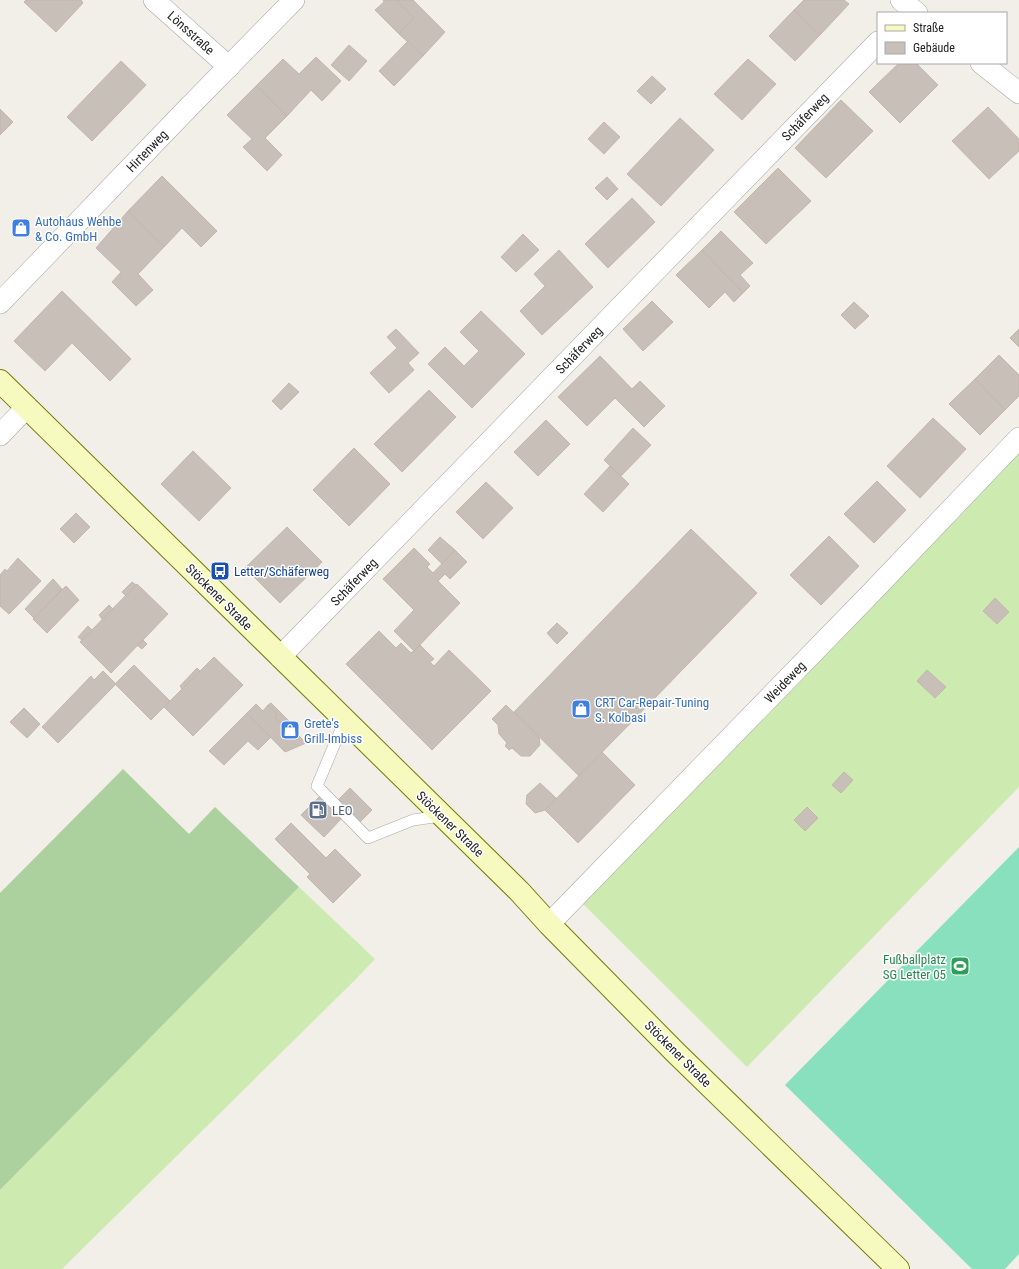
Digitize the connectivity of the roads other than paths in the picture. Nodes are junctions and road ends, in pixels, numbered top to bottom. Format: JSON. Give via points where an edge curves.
{"nodes":[{"id":1,"x":154,"y":0,"type":"edge"},
{"id":2,"x":294,"y":0,"type":"edge"},
{"id":3,"x":877,"y":43,"type":"edge"},
{"id":4,"x":982,"y":64,"type":"edge"},
{"id":5,"x":229,"y":67,"type":"junction"},
{"id":6,"x":1019,"y":93,"type":"edge"},
{"id":7,"x":0,"y":303,"type":"edge"},
{"id":8,"x":0,"y":381,"type":"edge"},
{"id":9,"x":27,"y":407,"type":"junction"},
{"id":10,"x":0,"y":435,"type":"edge"},
{"id":11,"x":1019,"y":438,"type":"edge"},
{"id":12,"x":280,"y":657,"type":"junction"},
{"id":13,"x":345,"y":721,"type":"junction"},
{"id":14,"x":441,"y":816,"type":"junction"},
{"id":15,"x":549,"y":924,"type":"junction"},
{"id":16,"x":898,"y":1269,"type":"edge"}],
"edges":[{"from":1,"to":5,"type":"street","name":"Lönsstraße"},
{"from":2,"to":5,"type":"street","name":"Hirtenweg"},
{"from":3,"to":12,"type":"street","name":"Schäferweg"},
{"from":4,"to":6,"type":"street"},
{"from":5,"to":7,"type":"street","name":"Hirtenweg"},
{"from":8,"to":9,"type":"main road","name":"Stöckener Straße"},
{"from":9,"to":10,"type":"street"},
{"from":9,"to":12,"type":"main road","name":"Stöckener Straße"},
{"from":11,"to":15,"type":"street","name":"Weideweg"},
{"from":12,"to":13,"type":"main road","name":"Stöckener Straße"},
{"from":13,"to":14,"type":"main road","name":"Stöckener Straße"},
{"from":13,"to":14,"type":"lane","via":[[317,786],[368,838],[413,820]]},
{"from":14,"to":15,"type":"main road","name":"Stöckener Straße","via":[[519,891]]},
{"from":15,"to":16,"type":"main road","name":"Stöckener Straße","via":[[675,1052]]}]}
